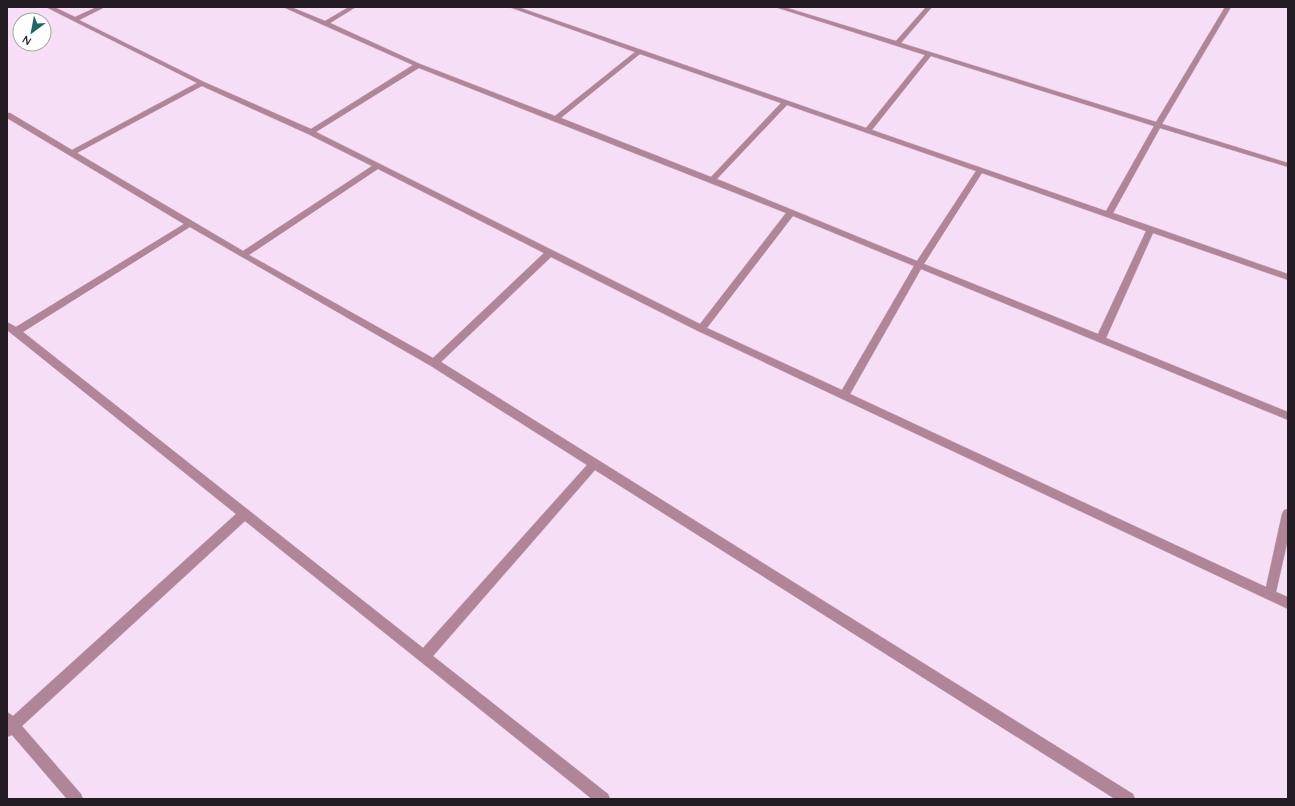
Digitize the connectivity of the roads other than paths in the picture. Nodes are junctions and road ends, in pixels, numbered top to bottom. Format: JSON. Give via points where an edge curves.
{"nodes":[{"id":1,"x":50,"y":7,"type":"edge"},
{"id":2,"x":102,"y":7,"type":"edge"},
{"id":3,"x":286,"y":7,"type":"edge"},
{"id":4,"x":353,"y":7,"type":"edge"},
{"id":5,"x":512,"y":7,"type":"edge"},
{"id":6,"x":778,"y":7,"type":"edge"},
{"id":7,"x":929,"y":7,"type":"edge"},
{"id":8,"x":1228,"y":7,"type":"edge"},
{"id":9,"x":527,"y":9,"type":"edge"},
{"id":10,"x":76,"y":19,"type":"junction"},
{"id":11,"x":325,"y":23,"type":"junction"},
{"id":12,"x":897,"y":44,"type":"junction"},
{"id":13,"x":640,"y":51,"type":"junction"},
{"id":14,"x":929,"y":54,"type":"junction"},
{"id":15,"x":418,"y":65,"type":"junction"},
{"id":16,"x":202,"y":83,"type":"junction"},
{"id":17,"x":786,"y":102,"type":"junction"},
{"id":18,"x":7,"y":115,"type":"edge"},
{"id":19,"x":556,"y":119,"type":"junction"},
{"id":20,"x":1159,"y":124,"type":"junction"},
{"id":21,"x":868,"y":130,"type":"junction"},
{"id":22,"x":311,"y":132,"type":"junction"},
{"id":23,"x":72,"y":153,"type":"junction"},
{"id":24,"x":1288,"y":165,"type":"edge"},
{"id":25,"x":377,"y":166,"type":"junction"},
{"id":26,"x":980,"y":170,"type":"junction"},
{"id":27,"x":712,"y":180,"type":"junction"},
{"id":28,"x":790,"y":214,"type":"junction"},
{"id":29,"x":1108,"y":214,"type":"junction"},
{"id":30,"x":191,"y":223,"type":"junction"},
{"id":31,"x":1151,"y":229,"type":"junction"},
{"id":32,"x":550,"y":253,"type":"junction"},
{"id":33,"x":243,"y":255,"type":"junction"},
{"id":34,"x":919,"y":265,"type":"junction"},
{"id":35,"x":1288,"y":277,"type":"edge"},
{"id":36,"x":12,"y":328,"type":"edge"},
{"id":37,"x":701,"y":329,"type":"junction"},
{"id":38,"x":1101,"y":339,"type":"junction"},
{"id":39,"x":434,"y":363,"type":"junction"},
{"id":40,"x":844,"y":395,"type":"junction"},
{"id":41,"x":1288,"y":416,"type":"edge"},
{"id":42,"x":594,"y":464,"type":"junction"},
{"id":43,"x":244,"y":514,"type":"junction"},
{"id":44,"x":1288,"y":514,"type":"edge"},
{"id":45,"x":1270,"y":594,"type":"junction"},
{"id":46,"x":1288,"y":603,"type":"edge"},
{"id":47,"x":423,"y":657,"type":"junction"},
{"id":48,"x":9,"y":725,"type":"edge"},
{"id":49,"x":76,"y":799,"type":"edge"},
{"id":50,"x":603,"y":799,"type":"edge"},
{"id":51,"x":1128,"y":799,"type":"edge"}],
"edges":[{"from":1,"to":10,"type":"street"},
{"from":2,"to":10,"type":"street"},
{"from":3,"to":11,"type":"street"},
{"from":4,"to":11,"type":"street"},
{"from":5,"to":9,"type":"street"},
{"from":6,"to":12,"type":"street"},
{"from":7,"to":12,"type":"street"},
{"from":8,"to":20,"type":"street"},
{"from":9,"to":13,"type":"street"},
{"from":10,"to":16,"type":"street"},
{"from":11,"to":15,"type":"street"},
{"from":12,"to":14,"type":"street"},
{"from":13,"to":17,"type":"street"},
{"from":13,"to":19,"type":"street"},
{"from":14,"to":20,"type":"street"},
{"from":14,"to":21,"type":"street"},
{"from":15,"to":19,"type":"street"},
{"from":15,"to":22,"type":"street"},
{"from":16,"to":22,"type":"street"},
{"from":16,"to":23,"type":"street"},
{"from":17,"to":21,"type":"street"},
{"from":17,"to":27,"type":"street"},
{"from":18,"to":23,"type":"street"},
{"from":19,"to":27,"type":"street"},
{"from":20,"to":24,"type":"street"},
{"from":20,"to":29,"type":"street"},
{"from":21,"to":26,"type":"street"},
{"from":22,"to":25,"type":"street"},
{"from":23,"to":30,"type":"street"},
{"from":25,"to":32,"type":"street"},
{"from":25,"to":33,"type":"street"},
{"from":26,"to":29,"type":"street"},
{"from":26,"to":34,"type":"street"},
{"from":27,"to":28,"type":"street"},
{"from":28,"to":34,"type":"street"},
{"from":28,"to":37,"type":"street"},
{"from":29,"to":31,"type":"street"},
{"from":30,"to":33,"type":"street"},
{"from":30,"to":36,"type":"street"},
{"from":31,"to":35,"type":"street"},
{"from":31,"to":38,"type":"street"},
{"from":32,"to":37,"type":"street"},
{"from":32,"to":39,"type":"street"},
{"from":33,"to":39,"type":"street"},
{"from":34,"to":38,"type":"street"},
{"from":34,"to":40,"type":"street"},
{"from":36,"to":43,"type":"street"},
{"from":37,"to":40,"type":"street"},
{"from":38,"to":41,"type":"street"},
{"from":39,"to":42,"type":"street"},
{"from":40,"to":45,"type":"street"},
{"from":42,"to":47,"type":"street"},
{"from":42,"to":51,"type":"street"},
{"from":43,"to":47,"type":"street"},
{"from":43,"to":48,"type":"street"},
{"from":44,"to":45,"type":"street"},
{"from":45,"to":46,"type":"street"},
{"from":47,"to":50,"type":"street"},
{"from":48,"to":49,"type":"street"}]}
